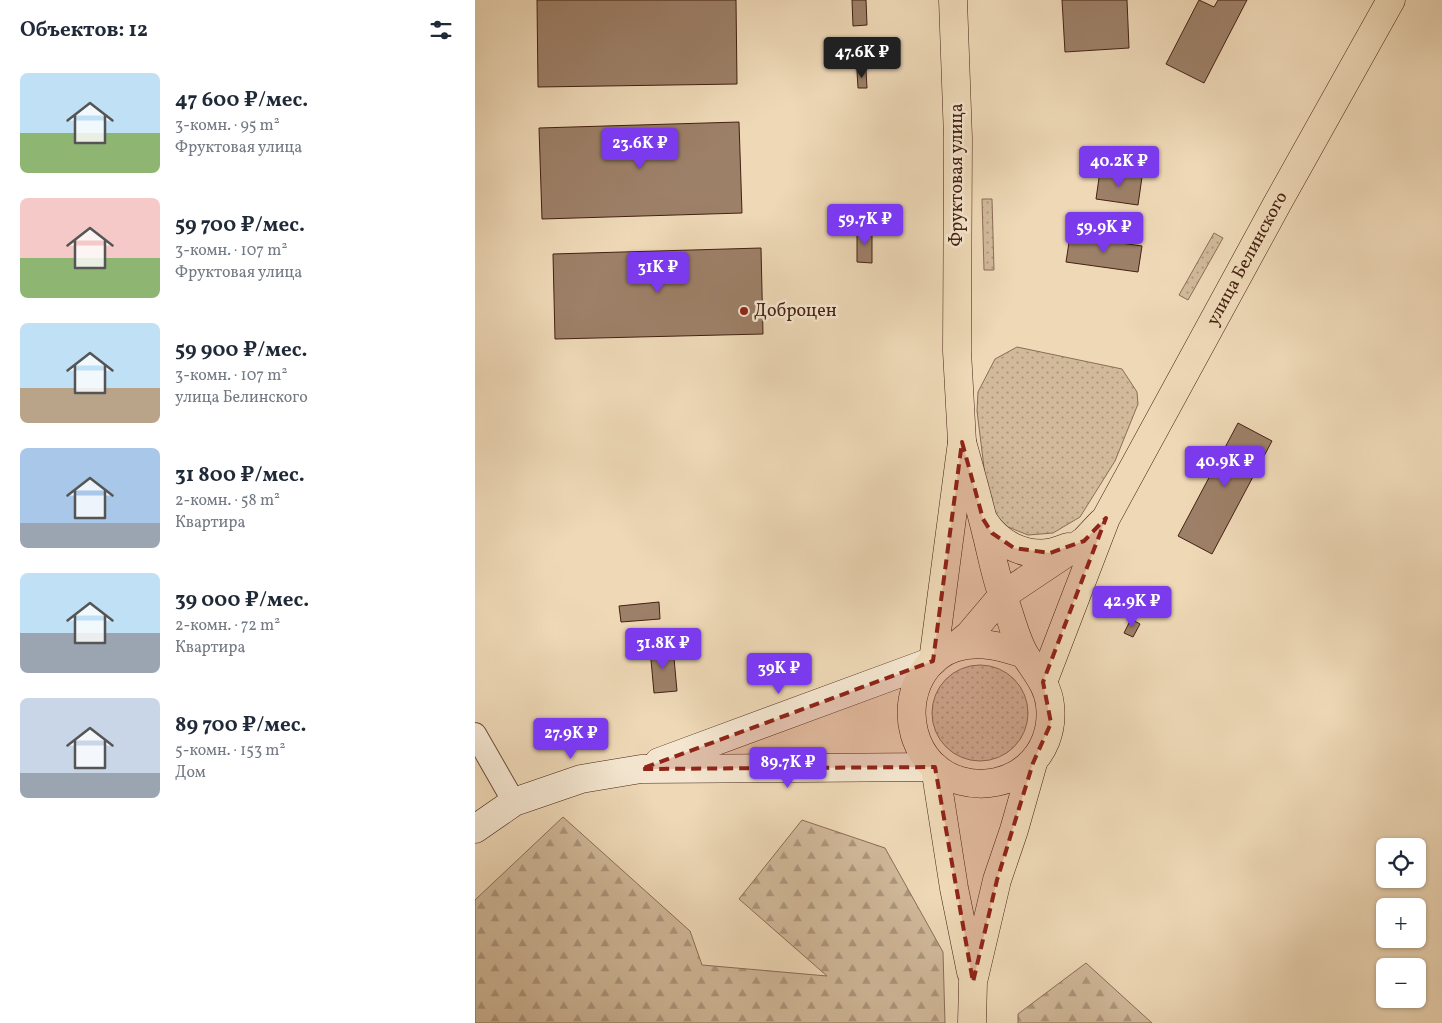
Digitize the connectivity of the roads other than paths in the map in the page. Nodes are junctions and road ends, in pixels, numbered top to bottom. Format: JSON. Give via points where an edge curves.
{"nodes":[{"id":1,"x":953,"y":0,"type":"edge"},
{"id":2,"x":1391,"y":0,"type":"edge"},
{"id":3,"x":962,"y":442,"type":"junction"},
{"id":4,"x":1106,"y":518,"type":"junction"},
{"id":5,"x":983,"y":519,"type":"junction"},
{"id":6,"x":1083,"y":541,"type":"junction"},
{"id":7,"x":1002,"y":596,"type":"junction"},
{"id":8,"x":943,"y":654,"type":"junction"},
{"id":9,"x":1024,"y":654,"type":"junction"},
{"id":10,"x":1043,"y":682,"type":"junction"},
{"id":11,"x":475,"y":734,"type":"edge"},
{"id":12,"x":1033,"y":763,"type":"junction"},
{"id":13,"x":935,"y":767,"type":"junction"},
{"id":14,"x":641,"y":769,"type":"junction"},
{"id":15,"x":514,"y":802,"type":"junction"},
{"id":16,"x":475,"y":829,"type":"edge"},
{"id":17,"x":973,"y":982,"type":"junction"},
{"id":18,"x":972,"y":1023,"type":"edge"}],
"edges":[{"from":1,"to":3,"type":"main road","name":"Фруктовая улица","via":[[959,138],[957,350]]},
{"from":2,"to":4,"type":"main road","name":"улица Белинского"},
{"from":3,"to":5,"type":"main road"},
{"from":3,"to":8,"type":"main road"},
{"from":4,"to":6,"type":"main road","name":"улица Белинского"},
{"from":4,"to":10,"type":"main road","name":"улица Белинского"},
{"from":5,"to":6,"type":"main road","via":[[1002,541],[1033,553],[1050,553]]},
{"from":5,"to":7,"type":"main road"},
{"from":6,"to":7,"type":"main road","name":"улица Белинского"},
{"from":7,"to":8,"type":"main road","name":"улица Белинского","via":[[969,635]]},
{"from":7,"to":9,"type":"main road"},
{"from":8,"to":9,"type":"main road","via":[[975,644],[993,644]]},
{"from":8,"to":13,"type":"main road","via":[[917,683],[910,712],[916,741]]},
{"from":8,"to":14,"type":"main road"},
{"from":9,"to":10,"type":"main road"},
{"from":10,"to":12,"type":"main road","via":[[1050,704],[1051,723],[1047,738]]},
{"from":11,"to":15,"type":"street"},
{"from":12,"to":13,"type":"main road","via":[[1015,776],[998,782],[978,783],[946,775]]},
{"from":12,"to":17,"type":"main road","via":[[997,880]]},
{"from":13,"to":14,"type":"main road"},
{"from":13,"to":17,"type":"main road"},
{"from":14,"to":15,"type":"main road","via":[[581,779]]},
{"from":15,"to":16,"type":"main road"},
{"from":17,"to":18,"type":"main road"}]}
